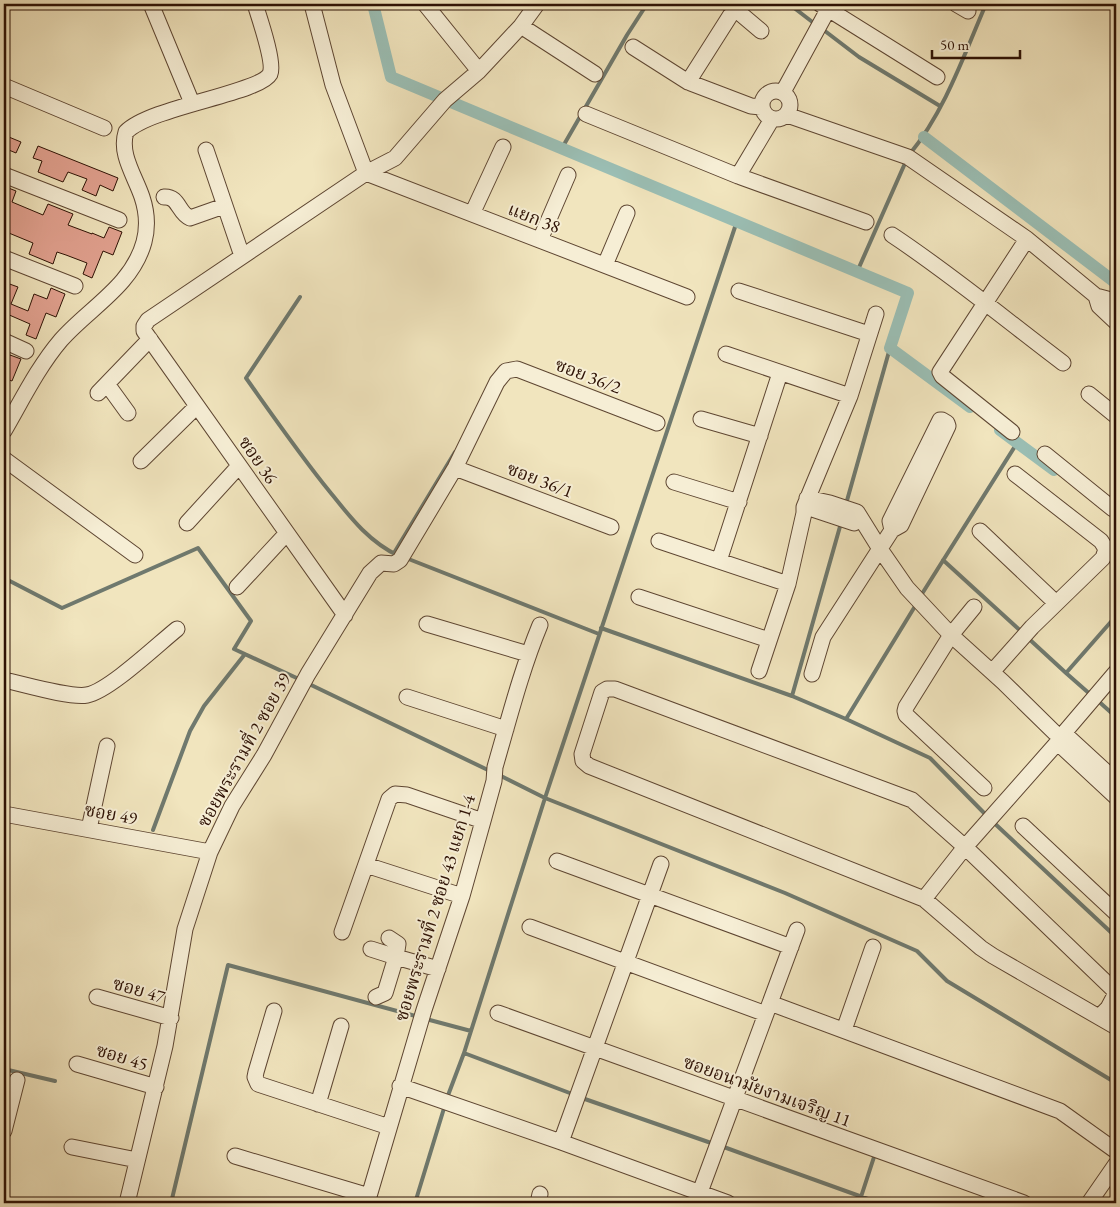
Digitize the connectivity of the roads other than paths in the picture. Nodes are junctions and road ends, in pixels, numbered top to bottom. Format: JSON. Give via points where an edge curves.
{"nodes":[{"id":1,"x":151,"y":4,"type":"edge"},
{"id":2,"x":255,"y":4,"type":"edge"},
{"id":3,"x":312,"y":4,"type":"edge"},
{"id":4,"x":425,"y":4,"type":"edge"},
{"id":5,"x":537,"y":4,"type":"edge"},
{"id":6,"x":732,"y":6,"type":"edge"},
{"id":7,"x":826,"y":6,"type":"edge"},
{"id":8,"x":521,"y":26,"type":"junction"},
{"id":9,"x":760,"y":31,"type":"dead end"},
{"id":10,"x":633,"y":47,"type":"dead end"},
{"id":11,"x":479,"y":71,"type":"junction"},
{"id":12,"x":595,"y":74,"type":"dead end"},
{"id":13,"x":937,"y":77,"type":"dead end"},
{"id":14,"x":688,"y":82,"type":"junction"},
{"id":15,"x":4,"y":86,"type":"edge"},
{"id":16,"x":783,"y":92,"type":"junction"},
{"id":17,"x":192,"y":103,"type":"junction"},
{"id":18,"x":761,"y":107,"type":"junction"},
{"id":19,"x":586,"y":114,"type":"dead end"},
{"id":20,"x":780,"y":117,"type":"junction"},
{"id":21,"x":104,"y":128,"type":"dead end"},
{"id":22,"x":503,"y":147,"type":"dead end"},
{"id":23,"x":206,"y":150,"type":"dead end"},
{"id":24,"x":366,"y":173,"type":"junction"},
{"id":25,"x":4,"y":175,"type":"edge"},
{"id":26,"x":568,"y":175,"type":"dead end"},
{"id":27,"x":738,"y":176,"type":"junction"},
{"id":28,"x":164,"y":197,"type":"dead end"},
{"id":29,"x":224,"y":206,"type":"junction"},
{"id":30,"x":627,"y":213,"type":"dead end"},
{"id":31,"x":472,"y":214,"type":"junction"},
{"id":32,"x":118,"y":220,"type":"dead end"},
{"id":33,"x":866,"y":222,"type":"dead end"},
{"id":34,"x":892,"y":235,"type":"dead end"},
{"id":35,"x":1027,"y":239,"type":"junction"},
{"id":36,"x":540,"y":240,"type":"junction"},
{"id":37,"x":242,"y":256,"type":"junction"},
{"id":38,"x":4,"y":258,"type":"edge"},
{"id":39,"x":605,"y":265,"type":"junction"},
{"id":40,"x":75,"y":286,"type":"dead end"},
{"id":41,"x":739,"y":291,"type":"dead end"},
{"id":42,"x":688,"y":297,"type":"dead end"},
{"id":43,"x":985,"y":304,"type":"junction"},
{"id":44,"x":1112,"y":310,"type":"edge"},
{"id":45,"x":876,"y":314,"type":"dead end"},
{"id":46,"x":147,"y":333,"type":"junction"},
{"id":47,"x":869,"y":334,"type":"junction"},
{"id":48,"x":4,"y":342,"type":"edge"},
{"id":49,"x":26,"y":350,"type":"dead end"},
{"id":50,"x":726,"y":354,"type":"dead end"},
{"id":51,"x":1063,"y":363,"type":"dead end"},
{"id":52,"x":506,"y":371,"type":"joint"},
{"id":53,"x":780,"y":373,"type":"junction"},
{"id":54,"x":1089,"y":394,"type":"dead end"},
{"id":55,"x":850,"y":396,"type":"junction"},
{"id":56,"x":197,"y":406,"type":"junction"},
{"id":57,"x":128,"y":413,"type":"dead end"},
{"id":58,"x":1116,"y":416,"type":"edge"},
{"id":59,"x":701,"y":420,"type":"dead end"},
{"id":60,"x":657,"y":423,"type":"dead end"},
{"id":61,"x":4,"y":431,"type":"edge"},
{"id":62,"x":1012,"y":432,"type":"dead end"},
{"id":63,"x":760,"y":436,"type":"junction"},
{"id":64,"x":1045,"y":454,"type":"dead end"},
{"id":65,"x":4,"y":458,"type":"edge"},
{"id":66,"x":140,"y":461,"type":"dead end"},
{"id":67,"x":239,"y":466,"type":"junction"},
{"id":68,"x":455,"y":468,"type":"junction"},
{"id":69,"x":1016,"y":474,"type":"dead end"},
{"id":70,"x":674,"y":482,"type":"dead end"},
{"id":71,"x":739,"y":502,"type":"junction"},
{"id":72,"x":806,"y":503,"type":"junction"},
{"id":73,"x":1116,"y":510,"type":"edge"},
{"id":74,"x":187,"y":522,"type":"dead end"},
{"id":75,"x":611,"y":527,"type":"dead end"},
{"id":76,"x":892,"y":530,"type":"junction"},
{"id":77,"x":980,"y":531,"type":"dead end"},
{"id":78,"x":287,"y":533,"type":"junction"},
{"id":79,"x":659,"y":541,"type":"dead end"},
{"id":80,"x":880,"y":549,"type":"junction"},
{"id":81,"x":135,"y":554,"type":"dead end"},
{"id":82,"x":719,"y":561,"type":"junction"},
{"id":83,"x":788,"y":584,"type":"junction"},
{"id":84,"x":236,"y":587,"type":"dead end"},
{"id":85,"x":639,"y":596,"type":"dead end"},
{"id":86,"x":1056,"y":603,"type":"junction"},
{"id":87,"x":974,"y":607,"type":"dead end"},
{"id":88,"x":345,"y":615,"type":"junction"},
{"id":89,"x":427,"y":624,"type":"dead end"},
{"id":90,"x":540,"y":625,"type":"dead end"},
{"id":91,"x":177,"y":629,"type":"dead end"},
{"id":92,"x":951,"y":635,"type":"junction"},
{"id":93,"x":769,"y":640,"type":"junction"},
{"id":94,"x":528,"y":654,"type":"junction"},
{"id":95,"x":759,"y":671,"type":"dead end"},
{"id":96,"x":992,"y":672,"type":"junction"},
{"id":97,"x":1116,"y":672,"type":"edge"},
{"id":98,"x":812,"y":674,"type":"dead end"},
{"id":99,"x":4,"y":680,"type":"edge"},
{"id":100,"x":407,"y":697,"type":"dead end"},
{"id":101,"x":506,"y":729,"type":"junction"},
{"id":102,"x":1061,"y":738,"type":"junction"},
{"id":103,"x":108,"y":746,"type":"dead end"},
{"id":104,"x":1116,"y":781,"type":"edge"},
{"id":105,"x":984,"y":788,"type":"dead end"},
{"id":106,"x":1116,"y":797,"type":"edge"},
{"id":107,"x":4,"y":814,"type":"edge"},
{"id":108,"x":483,"y":821,"type":"junction"},
{"id":109,"x":1023,"y":826,"type":"dead end"},
{"id":110,"x":89,"y":829,"type":"junction"},
{"id":111,"x":965,"y":846,"type":"junction"},
{"id":112,"x":210,"y":852,"type":"junction"},
{"id":113,"x":557,"y":861,"type":"dead end"},
{"id":114,"x":661,"y":864,"type":"dead end"},
{"id":115,"x":366,"y":865,"type":"junction"},
{"id":116,"x":650,"y":895,"type":"junction"},
{"id":117,"x":462,"y":896,"type":"junction"},
{"id":118,"x":924,"y":899,"type":"junction"},
{"id":119,"x":1116,"y":913,"type":"edge"},
{"id":120,"x":530,"y":927,"type":"dead end"},
{"id":121,"x":797,"y":930,"type":"dead end"},
{"id":122,"x":342,"y":932,"type":"dead end"},
{"id":123,"x":389,"y":938,"type":"dead end"},
{"id":124,"x":791,"y":947,"type":"junction"},
{"id":125,"x":873,"y":947,"type":"dead end"},
{"id":126,"x":371,"y":949,"type":"dead end"},
{"id":127,"x":396,"y":957,"type":"junction"},
{"id":128,"x":626,"y":962,"type":"junction"},
{"id":129,"x":438,"y":969,"type":"junction"},
{"id":130,"x":1116,"y":993,"type":"edge"},
{"id":131,"x":98,"y":997,"type":"dead end"},
{"id":132,"x":376,"y":997,"type":"dead end"},
{"id":133,"x":768,"y":1008,"type":"junction"},
{"id":134,"x":274,"y":1011,"type":"dead end"},
{"id":135,"x":498,"y":1013,"type":"dead end"},
{"id":136,"x":1099,"y":1017,"type":"junction"},
{"id":137,"x":171,"y":1018,"type":"junction"},
{"id":138,"x":341,"y":1026,"type":"dead end"},
{"id":139,"x":1116,"y":1027,"type":"edge"},
{"id":140,"x":844,"y":1030,"type":"junction"},
{"id":141,"x":594,"y":1049,"type":"junction"},
{"id":142,"x":77,"y":1064,"type":"dead end"},
{"id":143,"x":18,"y":1080,"type":"dead end"},
{"id":144,"x":400,"y":1086,"type":"junction"},
{"id":145,"x":156,"y":1087,"type":"junction"},
{"id":146,"x":734,"y":1099,"type":"junction"},
{"id":147,"x":318,"y":1104,"type":"junction"},
{"id":148,"x":389,"y":1127,"type":"junction"},
{"id":149,"x":4,"y":1131,"type":"edge"},
{"id":150,"x":561,"y":1142,"type":"junction"},
{"id":151,"x":72,"y":1147,"type":"dead end"},
{"id":152,"x":1116,"y":1151,"type":"edge"},
{"id":153,"x":235,"y":1156,"type":"dead end"},
{"id":154,"x":137,"y":1160,"type":"junction"},
{"id":155,"x":1116,"y":1164,"type":"edge"},
{"id":156,"x":698,"y":1198,"type":"edge"},
{"id":157,"x":368,"y":1200,"type":"edge"},
{"id":158,"x":127,"y":1203,"type":"edge"},
{"id":159,"x":728,"y":1203,"type":"edge"},
{"id":160,"x":1024,"y":1203,"type":"edge"},
{"id":161,"x":1089,"y":1203,"type":"edge"}],
"edges":[{"from":1,"to":17,"type":"street"},
{"from":2,"to":17,"type":"street","via":[[271,63],[270,74],[261,83]]},
{"from":3,"to":24,"type":"street","via":[[333,85]]},
{"from":4,"to":11,"type":"street"},
{"from":5,"to":8,"type":"street"},
{"from":6,"to":9,"type":"street"},
{"from":6,"to":14,"type":"street"},
{"from":7,"to":13,"type":"street"},
{"from":7,"to":16,"type":"street"},
{"from":8,"to":11,"type":"street"},
{"from":8,"to":12,"type":"street"},
{"from":10,"to":14,"type":"street"},
{"from":11,"to":24,"type":"street","via":[[444,101],[395,158]]},
{"from":14,"to":18,"type":"street","via":[[744,104]]},
{"from":15,"to":21,"type":"street"},
{"from":16,"to":18,"type":"street","via":[[765,95]]},
{"from":16,"to":20,"type":"street","via":[[790,109]]},
{"from":17,"to":61,"type":"street","via":[[139,122],[126,132],[123,146],[146,212],[147,226],[140,253],[124,280],[62,338],[44,361]]},
{"from":18,"to":20,"type":"street","via":[[763,112]]},
{"from":19,"to":27,"type":"street"},
{"from":20,"to":27,"type":"street"},
{"from":20,"to":35,"type":"street","via":[[908,157]]},
{"from":22,"to":31,"type":"street"},
{"from":23,"to":29,"type":"street"},
{"from":24,"to":31,"type":"street","name":"แยก 38"},
{"from":24,"to":37,"type":"street"},
{"from":25,"to":32,"type":"street"},
{"from":26,"to":36,"type":"street"},
{"from":27,"to":33,"type":"street"},
{"from":28,"to":29,"type":"street","via":[[176,201],[190,218]]},
{"from":29,"to":37,"type":"street"},
{"from":30,"to":39,"type":"street"},
{"from":31,"to":36,"type":"street","name":"แยก 38"},
{"from":34,"to":43,"type":"street"},
{"from":35,"to":43,"type":"street"},
{"from":35,"to":44,"type":"street"},
{"from":36,"to":39,"type":"street","name":"แยก 38"},
{"from":37,"to":46,"type":"street","via":[[148,320]]},
{"from":38,"to":40,"type":"street"},
{"from":39,"to":42,"type":"street","name":"แยก 38"},
{"from":41,"to":47,"type":"street"},
{"from":43,"to":51,"type":"street"},
{"from":43,"to":62,"type":"street","via":[[940,372]]},
{"from":45,"to":47,"type":"street"},
{"from":46,"to":56,"type":"street","name":"ซอย 36"},
{"from":46,"to":57,"type":"street","via":[[103,389]]},
{"from":47,"to":55,"type":"street"},
{"from":48,"to":49,"type":"street"},
{"from":50,"to":53,"type":"street"},
{"from":52,"to":60,"type":"street","name":"ซอย 36/2","via":[[517,369]]},
{"from":52,"to":68,"type":"street","name":"ซอยพระรามที่ 2 ซอย 39","via":[[497,382]]},
{"from":53,"to":55,"type":"street"},
{"from":53,"to":63,"type":"street"},
{"from":54,"to":58,"type":"street"},
{"from":55,"to":72,"type":"street"},
{"from":56,"to":66,"type":"street"},
{"from":56,"to":67,"type":"street","name":"ซอย 36"},
{"from":59,"to":63,"type":"street"},
{"from":63,"to":71,"type":"street"},
{"from":64,"to":73,"type":"street"},
{"from":65,"to":81,"type":"street"},
{"from":67,"to":74,"type":"street"},
{"from":67,"to":78,"type":"street","name":"ซอย 36"},
{"from":68,"to":75,"type":"street","name":"ซอย 36/1"},
{"from":68,"to":88,"type":"street","name":"ซอยพระรามที่ 2 ซอย 39","via":[[400,560],[375,567]]},
{"from":69,"to":86,"type":"street","via":[[1101,541],[1106,549],[1103,558]]},
{"from":70,"to":71,"type":"street"},
{"from":71,"to":82,"type":"street"},
{"from":72,"to":80,"type":"street","via":[[857,518]]},
{"from":72,"to":83,"type":"street"},
{"from":76,"to":76,"type":"street","via":[[890,521],[942,420],[948,426],[901,525]]},
{"from":76,"to":80,"type":"street"},
{"from":77,"to":86,"type":"street"},
{"from":78,"to":84,"type":"street"},
{"from":78,"to":88,"type":"street","name":"ซอย 36"},
{"from":79,"to":82,"type":"street"},
{"from":80,"to":92,"type":"street","via":[[907,588]]},
{"from":80,"to":98,"type":"street","via":[[823,637]]},
{"from":82,"to":83,"type":"street"},
{"from":83,"to":93,"type":"street"},
{"from":85,"to":93,"type":"street"},
{"from":86,"to":96,"type":"street"},
{"from":87,"to":92,"type":"street"},
{"from":88,"to":112,"type":"street","name":"ซอยพระรามที่ 2 ซอย 39","via":[[232,806]]},
{"from":89,"to":94,"type":"street"},
{"from":90,"to":94,"type":"street","name":"ซอยพระรามที่ 2 ซอย 43 แยก 1-4"},
{"from":91,"to":99,"type":"street","via":[[107,686],[87,695]]},
{"from":92,"to":96,"type":"street"},
{"from":92,"to":105,"type":"street","via":[[905,711]]},
{"from":93,"to":95,"type":"street"},
{"from":94,"to":101,"type":"street","name":"ซอยพระรามที่ 2 ซอย 43 แยก 1-4"},
{"from":96,"to":102,"type":"street"},
{"from":97,"to":102,"type":"street"},
{"from":100,"to":101,"type":"street"},
{"from":101,"to":108,"type":"street","name":"ซอยพระรามที่ 2 ซอย 43 แยก 1-4"},
{"from":102,"to":104,"type":"street"},
{"from":102,"to":106,"type":"street"},
{"from":102,"to":111,"type":"street"},
{"from":103,"to":110,"type":"street"},
{"from":107,"to":110,"type":"street","name":"ซอย 49"},
{"from":108,"to":115,"type":"street","via":[[395,794],[389,799]]},
{"from":108,"to":117,"type":"street","name":"ซอยพระรามที่ 2 ซอย 43 แยก 1-4"},
{"from":109,"to":119,"type":"street"},
{"from":110,"to":112,"type":"street","name":"ซอย 49"},
{"from":111,"to":118,"type":"street"},
{"from":111,"to":118,"type":"street","via":[[912,800],[615,689],[602,692],[582,754],[583,762],[589,766]]},
{"from":111,"to":130,"type":"street"},
{"from":112,"to":137,"type":"street","name":"ซอยพระรามที่ 2 ซอย 39","via":[[185,929]]},
{"from":113,"to":116,"type":"street"},
{"from":114,"to":116,"type":"street"},
{"from":115,"to":117,"type":"street"},
{"from":115,"to":122,"type":"street"},
{"from":116,"to":124,"type":"street"},
{"from":116,"to":128,"type":"street"},
{"from":117,"to":129,"type":"street","name":"ซอยพระรามที่ 2 ซอย 43 แยก 1-4"},
{"from":118,"to":136,"type":"street","via":[[981,948]]},
{"from":120,"to":128,"type":"street"},
{"from":121,"to":124,"type":"street"},
{"from":123,"to":127,"type":"street","via":[[398,944]]},
{"from":124,"to":133,"type":"street"},
{"from":125,"to":140,"type":"street"},
{"from":126,"to":127,"type":"street"},
{"from":127,"to":129,"type":"street"},
{"from":127,"to":132,"type":"street","via":[[384,993]]},
{"from":128,"to":133,"type":"street"},
{"from":128,"to":141,"type":"street"},
{"from":129,"to":144,"type":"street","name":"ซอยพระรามที่ 2 ซอย 43 แยก 1-4"},
{"from":130,"to":136,"type":"street"},
{"from":131,"to":137,"type":"street","name":"ซอย 47"},
{"from":133,"to":140,"type":"street"},
{"from":133,"to":146,"type":"street"},
{"from":134,"to":147,"type":"street","via":[[256,1081],[264,1087]]},
{"from":135,"to":141,"type":"street","name":"ซอยอนามัยงามเจริญ 11"},
{"from":136,"to":139,"type":"street"},
{"from":137,"to":145,"type":"street","name":"ซอยพระรามที่ 2 ซอย 39"},
{"from":138,"to":147,"type":"street"},
{"from":140,"to":152,"type":"street","via":[[1060,1111]]},
{"from":141,"to":146,"type":"street","name":"ซอยอนามัยงามเจริญ 11"},
{"from":141,"to":150,"type":"street"},
{"from":142,"to":145,"type":"street","name":"ซอย 45"},
{"from":143,"to":149,"type":"street"},
{"from":144,"to":148,"type":"street","name":"ซอยพระรามที่ 2 ซอย 43 แยก 1-4"},
{"from":144,"to":150,"type":"street"},
{"from":145,"to":154,"type":"street","name":"ซอยพระรามที่ 2 ซอย 39"},
{"from":146,"to":156,"type":"street"},
{"from":146,"to":160,"type":"street","name":"ซอยอนามัยงามเจริญ 11"},
{"from":147,"to":148,"type":"street"},
{"from":148,"to":157,"type":"street","name":"ซอยพระรามที่ 2 ซอย 43 แยก 1-4"},
{"from":150,"to":156,"type":"street"},
{"from":151,"to":154,"type":"street"},
{"from":153,"to":157,"type":"street"},
{"from":154,"to":158,"type":"street","name":"ซอยพระรามที่ 2 ซอย 39"},
{"from":155,"to":161,"type":"street"},
{"from":156,"to":159,"type":"street"}]}
